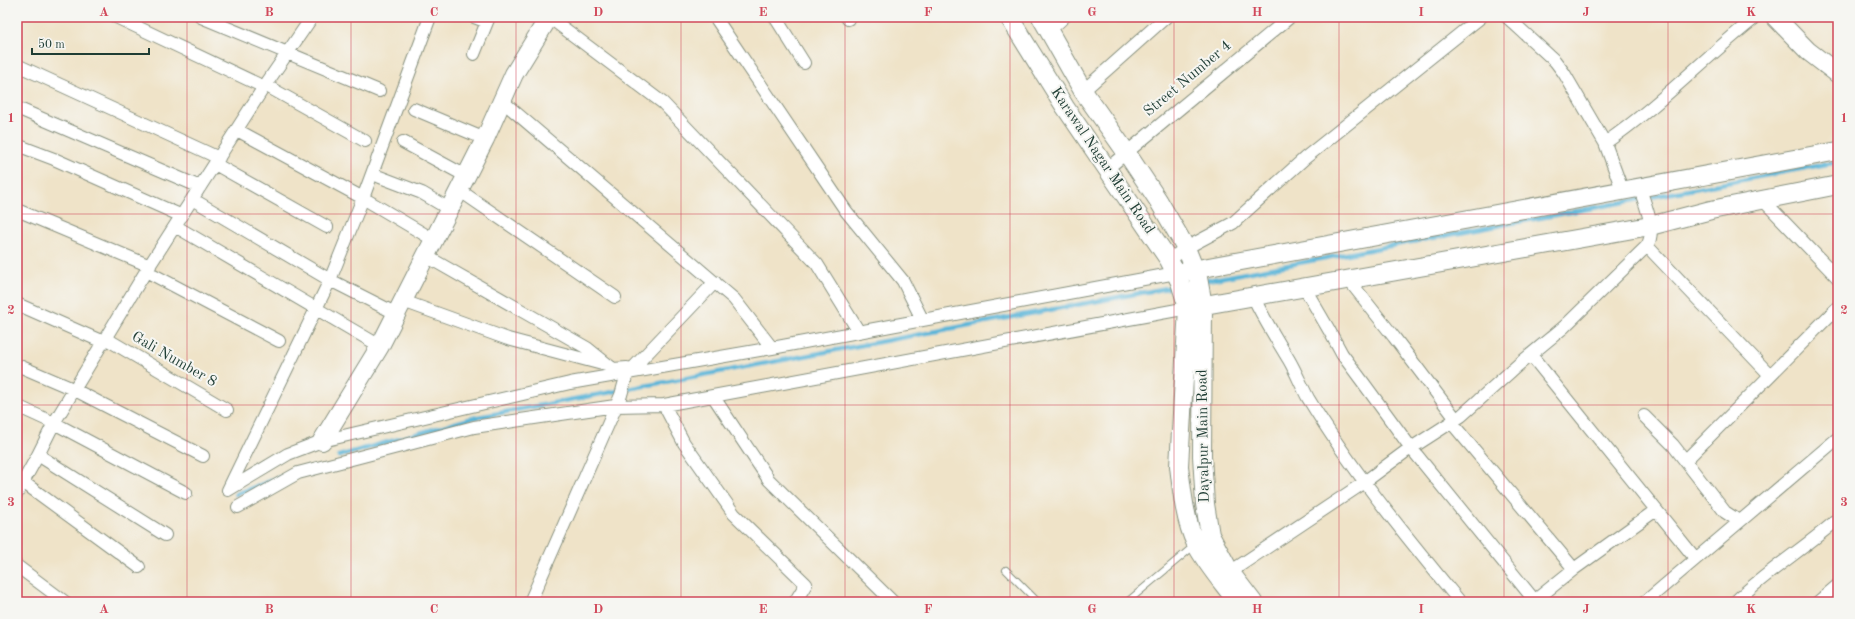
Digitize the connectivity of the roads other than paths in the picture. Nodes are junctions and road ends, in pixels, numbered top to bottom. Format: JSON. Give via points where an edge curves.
{"nodes":[{"id":1,"x":116,"y":17,"type":"edge"},
{"id":2,"x":201,"y":17,"type":"edge"},
{"id":3,"x":312,"y":17,"type":"edge"},
{"id":4,"x":430,"y":17,"type":"edge"},
{"id":5,"x":474,"y":17,"type":"edge"},
{"id":6,"x":549,"y":17,"type":"edge"},
{"id":7,"x":715,"y":17,"type":"edge"},
{"id":8,"x":774,"y":17,"type":"edge"},
{"id":9,"x":1009,"y":17,"type":"edge"},
{"id":10,"x":1064,"y":17,"type":"edge"},
{"id":11,"x":1166,"y":17,"type":"edge"},
{"id":12,"x":1290,"y":17,"type":"edge"},
{"id":13,"x":1482,"y":17,"type":"edge"},
{"id":14,"x":1507,"y":17,"type":"edge"},
{"id":15,"x":1756,"y":17,"type":"edge"},
{"id":16,"x":1775,"y":17,"type":"edge"},
{"id":17,"x":488,"y":20,"type":"edge"},
{"id":18,"x":1045,"y":24,"type":"edge"},
{"id":19,"x":287,"y":53,"type":"junction"},
{"id":20,"x":474,"y":54,"type":"dead end"},
{"id":21,"x":804,"y":64,"type":"dead end"},
{"id":22,"x":17,"y":65,"type":"edge"},
{"id":23,"x":1838,"y":74,"type":"edge"},
{"id":24,"x":264,"y":86,"type":"junction"},
{"id":25,"x":378,"y":91,"type":"dead end"},
{"id":26,"x":1083,"y":91,"type":"junction"},
{"id":27,"x":501,"y":100,"type":"junction"},
{"id":28,"x":17,"y":108,"type":"edge"},
{"id":29,"x":414,"y":109,"type":"dead end"},
{"id":30,"x":237,"y":130,"type":"junction"},
{"id":31,"x":485,"y":139,"type":"junction"},
{"id":32,"x":365,"y":141,"type":"dead end"},
{"id":33,"x":404,"y":142,"type":"dead end"},
{"id":34,"x":1605,"y":143,"type":"junction"},
{"id":35,"x":17,"y":145,"type":"edge"},
{"id":36,"x":1838,"y":151,"type":"edge"},
{"id":37,"x":1126,"y":152,"type":"junction"},
{"id":38,"x":217,"y":161,"type":"junction"},
{"id":39,"x":1108,"y":168,"type":"junction"},
{"id":40,"x":380,"y":177,"type":"dead end"},
{"id":41,"x":463,"y":183,"type":"junction"},
{"id":42,"x":1838,"y":185,"type":"edge"},
{"id":43,"x":200,"y":187,"type":"junction"},
{"id":44,"x":1635,"y":192,"type":"junction"},
{"id":45,"x":363,"y":198,"type":"junction"},
{"id":46,"x":192,"y":199,"type":"junction"},
{"id":47,"x":1763,"y":200,"type":"junction"},
{"id":48,"x":449,"y":209,"type":"junction"},
{"id":49,"x":17,"y":210,"type":"edge"},
{"id":50,"x":1649,"y":220,"type":"junction"},
{"id":51,"x":179,"y":221,"type":"junction"},
{"id":52,"x":327,"y":227,"type":"dead end"},
{"id":53,"x":1647,"y":246,"type":"junction"},
{"id":54,"x":430,"y":248,"type":"junction"},
{"id":55,"x":1186,"y":248,"type":"junction"},
{"id":56,"x":148,"y":269,"type":"junction"},
{"id":57,"x":1175,"y":272,"type":"junction"},
{"id":58,"x":1196,"y":274,"type":"junction"},
{"id":59,"x":1838,"y":278,"type":"edge"},
{"id":60,"x":1348,"y":279,"type":"junction"},
{"id":61,"x":330,"y":280,"type":"junction"},
{"id":62,"x":715,"y":282,"type":"junction"},
{"id":63,"x":1304,"y":287,"type":"junction"},
{"id":64,"x":1253,"y":296,"type":"junction"},
{"id":65,"x":614,"y":297,"type":"dead end"},
{"id":66,"x":17,"y":304,"type":"edge"},
{"id":67,"x":1195,"y":304,"type":"junction"},
{"id":68,"x":400,"y":307,"type":"junction"},
{"id":69,"x":1838,"y":307,"type":"edge"},
{"id":70,"x":316,"y":308,"type":"junction"},
{"id":71,"x":922,"y":319,"type":"junction"},
{"id":72,"x":859,"y":332,"type":"junction"},
{"id":73,"x":104,"y":340,"type":"junction"},
{"id":74,"x":279,"y":341,"type":"dead end"},
{"id":75,"x":380,"y":346,"type":"junction"},
{"id":76,"x":772,"y":348,"type":"junction"},
{"id":77,"x":1531,"y":355,"type":"junction"},
{"id":78,"x":17,"y":365,"type":"edge"},
{"id":79,"x":609,"y":366,"type":"junction"},
{"id":80,"x":629,"y":373,"type":"junction"},
{"id":81,"x":1770,"y":375,"type":"junction"},
{"id":82,"x":73,"y":389,"type":"junction"},
{"id":83,"x":713,"y":396,"type":"junction"},
{"id":84,"x":664,"y":405,"type":"junction"},
{"id":85,"x":17,"y":406,"type":"edge"},
{"id":86,"x":615,"y":406,"type":"junction"},
{"id":87,"x":227,"y":410,"type":"dead end"},
{"id":88,"x":1644,"y":416,"type":"dead end"},
{"id":89,"x":1453,"y":421,"type":"junction"},
{"id":90,"x":54,"y":423,"type":"junction"},
{"id":91,"x":1838,"y":438,"type":"edge"},
{"id":92,"x":322,"y":441,"type":"junction"},
{"id":93,"x":1411,"y":448,"type":"junction"},
{"id":94,"x":38,"y":455,"type":"junction"},
{"id":95,"x":203,"y":456,"type":"dead end"},
{"id":96,"x":1686,"y":460,"type":"junction"},
{"id":97,"x":23,"y":482,"type":"junction"},
{"id":98,"x":1364,"y":482,"type":"junction"},
{"id":99,"x":17,"y":493,"type":"edge"},
{"id":100,"x":186,"y":493,"type":"dead end"},
{"id":101,"x":238,"y":507,"type":"dead end"},
{"id":102,"x":1656,"y":510,"type":"junction"},
{"id":103,"x":1838,"y":519,"type":"edge"},
{"id":104,"x":1739,"y":521,"type":"junction"},
{"id":105,"x":165,"y":535,"type":"dead end"},
{"id":106,"x":1196,"y":544,"type":"junction"},
{"id":107,"x":1695,"y":558,"type":"junction"},
{"id":108,"x":17,"y":566,"type":"edge"},
{"id":109,"x":139,"y":567,"type":"dead end"},
{"id":110,"x":1574,"y":569,"type":"junction"},
{"id":111,"x":1006,"y":570,"type":"dead end"},
{"id":112,"x":1225,"y":576,"type":"junction"},
{"id":113,"x":1838,"y":585,"type":"edge"},
{"id":114,"x":1534,"y":601,"type":"edge"},
{"id":115,"x":65,"y":602,"type":"edge"},
{"id":116,"x":530,"y":602,"type":"edge"},
{"id":117,"x":795,"y":602,"type":"edge"},
{"id":118,"x":893,"y":602,"type":"edge"},
{"id":119,"x":1038,"y":602,"type":"edge"},
{"id":120,"x":1128,"y":602,"type":"edge"},
{"id":121,"x":1237,"y":602,"type":"edge"},
{"id":122,"x":1253,"y":602,"type":"edge"},
{"id":123,"x":1460,"y":602,"type":"edge"},
{"id":124,"x":1645,"y":602,"type":"edge"},
{"id":125,"x":1735,"y":602,"type":"edge"},
{"id":126,"x":1818,"y":602,"type":"edge"}],
"edges":[{"from":1,"to":24,"type":"street"},
{"from":2,"to":19,"type":"street"},
{"from":3,"to":19,"type":"street"},
{"from":4,"to":45,"type":"street"},
{"from":5,"to":17,"type":"street"},
{"from":6,"to":27,"type":"street"},
{"from":6,"to":72,"type":"street","via":[[663,103],[817,264]]},
{"from":7,"to":71,"type":"street","via":[[846,211],[904,281]]},
{"from":8,"to":21,"type":"street"},
{"from":9,"to":39,"type":"street","name":"Karawal Nagar Main Road","via":[[1065,107]]},
{"from":10,"to":18,"type":"street"},
{"from":11,"to":26,"type":"street"},
{"from":12,"to":37,"type":"street","name":"Street Number 4"},
{"from":13,"to":55,"type":"street","via":[[1305,158],[1233,223]]},
{"from":14,"to":34,"type":"street","via":[[1555,61]]},
{"from":15,"to":34,"type":"street","via":[[1722,44],[1656,105]]},
{"from":16,"to":23,"type":"street","via":[[1808,51]]},
{"from":17,"to":20,"type":"street"},
{"from":18,"to":26,"type":"street","name":"Karawal Nagar Main Road"},
{"from":19,"to":24,"type":"street"},
{"from":19,"to":25,"type":"street"},
{"from":22,"to":38,"type":"street"},
{"from":24,"to":30,"type":"street"},
{"from":24,"to":32,"type":"street"},
{"from":26,"to":37,"type":"street","name":"Karawal Nagar Main Road"},
{"from":27,"to":31,"type":"street"},
{"from":27,"to":62,"type":"street"},
{"from":28,"to":43,"type":"street"},
{"from":29,"to":31,"type":"street"},
{"from":30,"to":38,"type":"street"},
{"from":30,"to":45,"type":"street"},
{"from":31,"to":41,"type":"street"},
{"from":33,"to":41,"type":"street"},
{"from":34,"to":44,"type":"street"},
{"from":35,"to":51,"type":"street","via":[[54,159]]},
{"from":36,"to":44,"type":"street"},
{"from":37,"to":39,"type":"street","name":"Street Number 4"},
{"from":37,"to":55,"type":"street","name":"Karawal Nagar Main Road"},
{"from":38,"to":43,"type":"street"},
{"from":38,"to":52,"type":"street"},
{"from":39,"to":57,"type":"street","name":"Karawal Nagar Main Road"},
{"from":40,"to":48,"type":"street","via":[[422,193]]},
{"from":41,"to":48,"type":"street"},
{"from":41,"to":65,"type":"street"},
{"from":42,"to":47,"type":"street"},
{"from":43,"to":46,"type":"street"},
{"from":44,"to":50,"type":"street"},
{"from":44,"to":58,"type":"street"},
{"from":45,"to":54,"type":"street"},
{"from":45,"to":61,"type":"street"},
{"from":46,"to":51,"type":"street"},
{"from":46,"to":61,"type":"street"},
{"from":47,"to":50,"type":"street"},
{"from":47,"to":59,"type":"street"},
{"from":48,"to":54,"type":"street"},
{"from":49,"to":56,"type":"street"},
{"from":50,"to":53,"type":"street","via":[[1651,240]]},
{"from":50,"to":60,"type":"street"},
{"from":51,"to":56,"type":"street"},
{"from":51,"to":70,"type":"street"},
{"from":53,"to":77,"type":"street","via":[[1564,327]]},
{"from":53,"to":81,"type":"street"},
{"from":54,"to":68,"type":"street"},
{"from":54,"to":79,"type":"street","via":[[588,348]]},
{"from":55,"to":57,"type":"street"},
{"from":55,"to":58,"type":"street","name":"Karawal Nagar Main Road"},
{"from":56,"to":73,"type":"street"},
{"from":56,"to":74,"type":"street"},
{"from":57,"to":58,"type":"street"},
{"from":57,"to":67,"type":"street","name":"Karawal Nagar Main Road"},
{"from":57,"to":71,"type":"street"},
{"from":58,"to":67,"type":"street","name":"Karawal Nagar Main Road"},
{"from":60,"to":63,"type":"street"},
{"from":60,"to":89,"type":"street","via":[[1394,337]]},
{"from":61,"to":68,"type":"street"},
{"from":61,"to":70,"type":"street"},
{"from":62,"to":76,"type":"street","via":[[734,299]]},
{"from":62,"to":80,"type":"street"},
{"from":63,"to":64,"type":"street"},
{"from":63,"to":93,"type":"street","via":[[1342,354]]},
{"from":64,"to":67,"type":"street"},
{"from":64,"to":98,"type":"street","via":[[1307,397]]},
{"from":66,"to":73,"type":"street","name":"Gali Number 8"},
{"from":67,"to":83,"type":"street"},
{"from":67,"to":106,"type":"street","name":"Dayalpur Main Road","via":[[1179,466],[1186,508]]},
{"from":67,"to":112,"type":"street","name":"Dayalpur Main Road","via":[[1202,480],[1210,535]]},
{"from":68,"to":75,"type":"street"},
{"from":68,"to":79,"type":"street"},
{"from":69,"to":81,"type":"street"},
{"from":70,"to":75,"type":"street"},
{"from":70,"to":92,"type":"street","via":[[228,490],[288,454]]},
{"from":71,"to":72,"type":"street"},
{"from":72,"to":76,"type":"street"},
{"from":73,"to":82,"type":"street"},
{"from":73,"to":87,"type":"street","name":"Gali Number 8"},
{"from":75,"to":92,"type":"street"},
{"from":76,"to":80,"type":"street"},
{"from":77,"to":89,"type":"street"},
{"from":77,"to":102,"type":"street"},
{"from":78,"to":82,"type":"street"},
{"from":79,"to":80,"type":"street"},
{"from":80,"to":86,"type":"street"},
{"from":80,"to":92,"type":"street","via":[[570,383]]},
{"from":81,"to":96,"type":"street"},
{"from":82,"to":90,"type":"street"},
{"from":82,"to":95,"type":"street"},
{"from":83,"to":84,"type":"street"},
{"from":83,"to":118,"type":"street","via":[[769,480]]},
{"from":84,"to":86,"type":"street"},
{"from":84,"to":117,"type":"street","via":[[684,443],[734,514],[806,584]]},
{"from":85,"to":90,"type":"street"},
{"from":86,"to":101,"type":"street","via":[[474,427],[298,473]]},
{"from":86,"to":116,"type":"street"},
{"from":88,"to":96,"type":"street"},
{"from":89,"to":93,"type":"street"},
{"from":89,"to":110,"type":"street"},
{"from":90,"to":94,"type":"street"},
{"from":90,"to":100,"type":"street"},
{"from":91,"to":104,"type":"street"},
{"from":93,"to":98,"type":"street"},
{"from":93,"to":114,"type":"street"},
{"from":94,"to":97,"type":"street"},
{"from":94,"to":105,"type":"street"},
{"from":96,"to":104,"type":"street","via":[[1725,512]]},
{"from":97,"to":99,"type":"street"},
{"from":97,"to":109,"type":"street"},
{"from":98,"to":112,"type":"street"},
{"from":98,"to":123,"type":"street","via":[[1395,524]]},
{"from":102,"to":107,"type":"street"},
{"from":102,"to":110,"type":"street"},
{"from":103,"to":125,"type":"street","via":[[1759,580]]},
{"from":104,"to":107,"type":"street"},
{"from":106,"to":112,"type":"street","name":"Dayalpur Main Road"},
{"from":106,"to":120,"type":"lane"},
{"from":107,"to":124,"type":"street"},
{"from":108,"to":115,"type":"street"},
{"from":110,"to":114,"type":"street"},
{"from":111,"to":119,"type":"lane"},
{"from":112,"to":121,"type":"street","name":"Dayalpur Main Road"},
{"from":112,"to":122,"type":"street","name":"Dayalpur Main Road"},
{"from":113,"to":126,"type":"street"}]}
